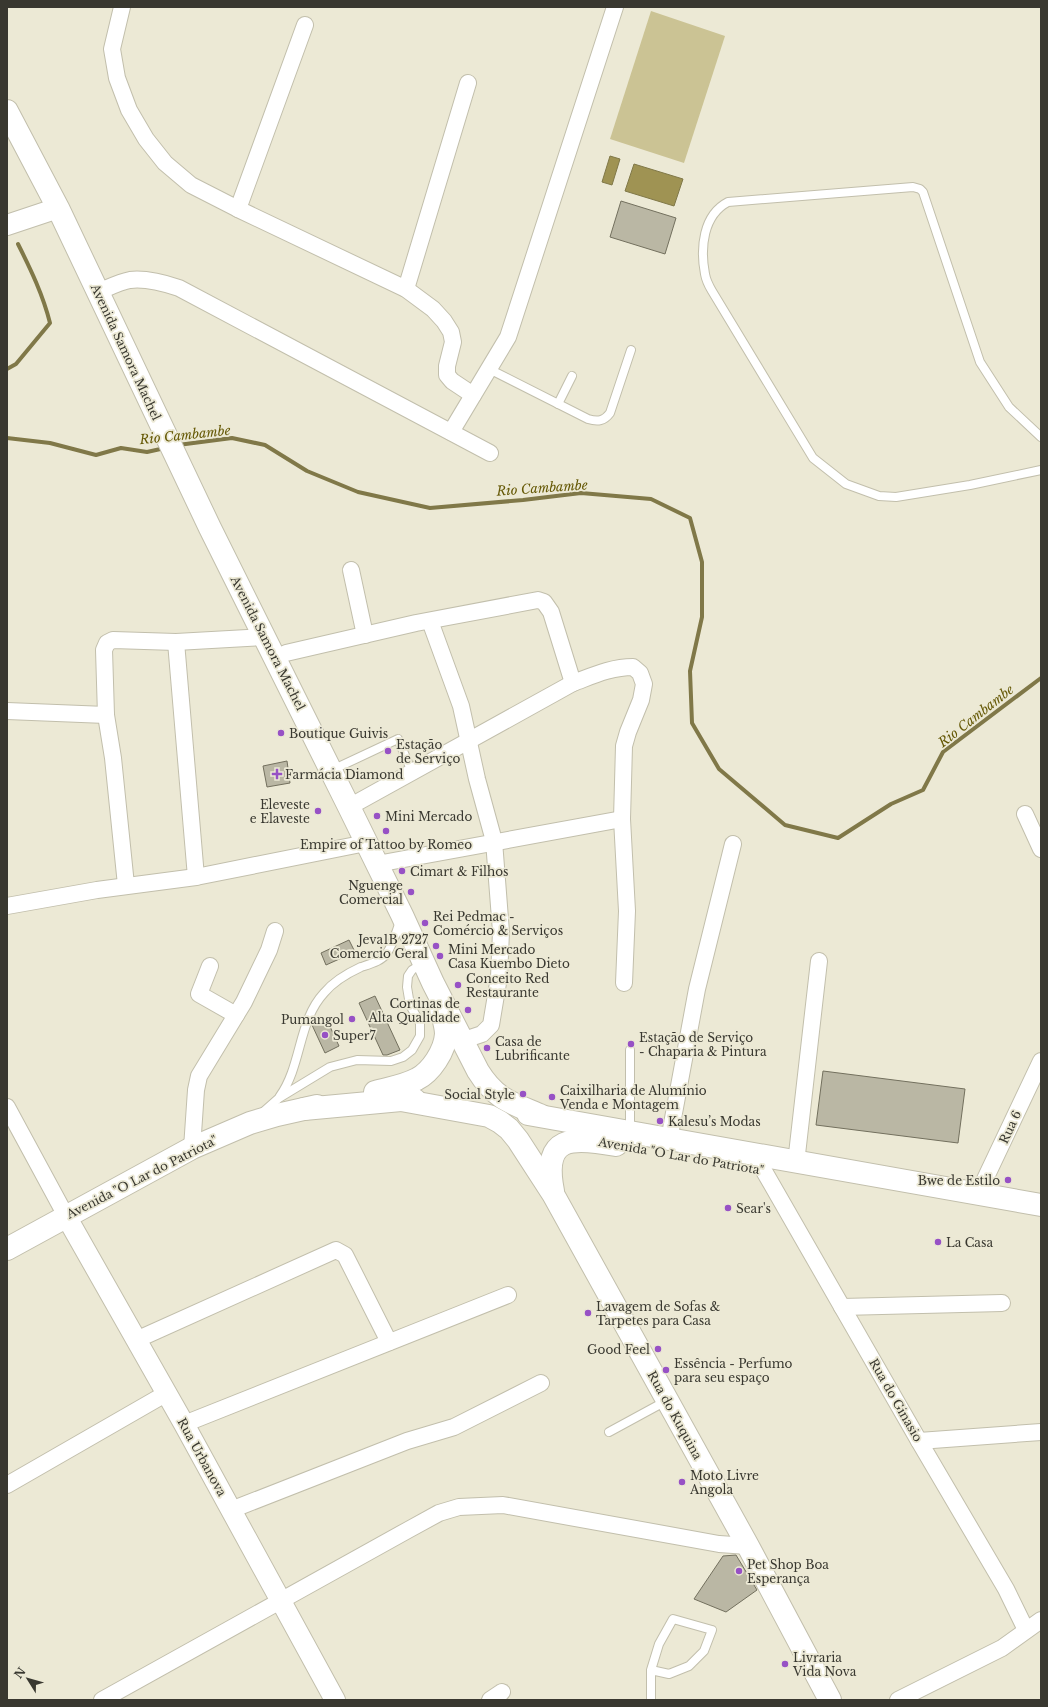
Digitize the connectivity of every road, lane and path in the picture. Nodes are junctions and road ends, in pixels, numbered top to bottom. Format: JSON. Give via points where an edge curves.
{"nodes":[{"id":1,"x":122,"y":7,"type":"edge"},
{"id":2,"x":614,"y":7,"type":"edge"},
{"id":3,"x":305,"y":25,"type":"dead end"},
{"id":4,"x":468,"y":83,"type":"dead end"},
{"id":5,"x":7,"y":111,"type":"edge"},
{"id":6,"x":58,"y":208,"type":"junction"},
{"id":7,"x":238,"y":209,"type":"junction"},
{"id":8,"x":15,"y":221,"type":"edge"},
{"id":9,"x":406,"y":289,"type":"junction"},
{"id":10,"x":98,"y":292,"type":"junction"},
{"id":11,"x":631,"y":350,"type":"dead end"},
{"id":12,"x":489,"y":369,"type":"junction"},
{"id":13,"x":572,"y":376,"type":"dead end"},
{"id":14,"x":473,"y":396,"type":"junction"},
{"id":15,"x":558,"y":404,"type":"junction"},
{"id":16,"x":450,"y":432,"type":"junction"},
{"id":17,"x":1041,"y":438,"type":"edge"},
{"id":18,"x":490,"y":453,"type":"dead end"},
{"id":19,"x":1041,"y":470,"type":"edge"},
{"id":20,"x":351,"y":570,"type":"dead end"},
{"id":21,"x":430,"y":621,"type":"junction"},
{"id":22,"x":365,"y":635,"type":"junction"},
{"id":23,"x":264,"y":637,"type":"junction"},
{"id":24,"x":176,"y":642,"type":"junction"},
{"id":25,"x":286,"y":653,"type":"dead end"},
{"id":26,"x":572,"y":683,"type":"junction"},
{"id":27,"x":7,"y":711,"type":"edge"},
{"id":28,"x":106,"y":715,"type":"junction"},
{"id":29,"x":469,"y":740,"type":"junction"},
{"id":30,"x":331,"y":770,"type":"junction"},
{"id":31,"x":412,"y":772,"type":"junction"},
{"id":32,"x":349,"y":807,"type":"junction"},
{"id":33,"x":1025,"y":814,"type":"dead end"},
{"id":34,"x":622,"y":819,"type":"junction"},
{"id":35,"x":494,"y":841,"type":"junction"},
{"id":36,"x":366,"y":843,"type":"junction"},
{"id":37,"x":732,"y":844,"type":"dead end"},
{"id":38,"x":1041,"y":849,"type":"edge"},
{"id":39,"x":377,"y":864,"type":"junction"},
{"id":40,"x":196,"y":877,"type":"junction"},
{"id":41,"x":126,"y":886,"type":"junction"},
{"id":42,"x":7,"y":906,"type":"edge"},
{"id":43,"x":402,"y":915,"type":"junction"},
{"id":44,"x":275,"y":932,"type":"dead end"},
{"id":45,"x":819,"y":961,"type":"dead end"},
{"id":46,"x":424,"y":962,"type":"junction"},
{"id":47,"x":210,"y":966,"type":"dead end"},
{"id":48,"x":433,"y":983,"type":"junction"},
{"id":49,"x":624,"y":983,"type":"dead end"},
{"id":50,"x":236,"y":1015,"type":"junction"},
{"id":51,"x":464,"y":1040,"type":"junction"},
{"id":52,"x":630,"y":1050,"type":"dead end"},
{"id":53,"x":1041,"y":1061,"type":"edge"},
{"id":54,"x":279,"y":1098,"type":"junction"},
{"id":55,"x":402,"y":1100,"type":"junction"},
{"id":56,"x":7,"y":1107,"type":"edge"},
{"id":57,"x":304,"y":1109,"type":"junction"},
{"id":58,"x":542,"y":1116,"type":"junction"},
{"id":59,"x":250,"y":1123,"type":"junction"},
{"id":60,"x":630,"y":1133,"type":"junction"},
{"id":61,"x":669,"y":1140,"type":"junction"},
{"id":62,"x":192,"y":1148,"type":"junction"},
{"id":63,"x":796,"y":1162,"type":"junction"},
{"id":64,"x":764,"y":1171,"type":"junction"},
{"id":65,"x":553,"y":1194,"type":"junction"},
{"id":66,"x":978,"y":1194,"type":"junction"},
{"id":67,"x":1041,"y":1205,"type":"edge"},
{"id":68,"x":66,"y":1216,"type":"junction"},
{"id":69,"x":1041,"y":1216,"type":"edge"},
{"id":70,"x":7,"y":1249,"type":"edge"},
{"id":71,"x":508,"y":1295,"type":"dead end"},
{"id":72,"x":1002,"y":1303,"type":"dead end"},
{"id":73,"x":842,"y":1307,"type":"junction"},
{"id":74,"x":136,"y":1340,"type":"junction"},
{"id":75,"x":389,"y":1342,"type":"junction"},
{"id":76,"x":540,"y":1383,"type":"dead end"},
{"id":77,"x":167,"y":1393,"type":"junction"},
{"id":78,"x":667,"y":1401,"type":"junction"},
{"id":79,"x":184,"y":1424,"type":"junction"},
{"id":80,"x":609,"y":1432,"type":"dead end"},
{"id":81,"x":1041,"y":1432,"type":"edge"},
{"id":82,"x":919,"y":1441,"type":"junction"},
{"id":83,"x":7,"y":1485,"type":"edge"},
{"id":84,"x":231,"y":1510,"type":"junction"},
{"id":85,"x":748,"y":1546,"type":"junction"},
{"id":86,"x":282,"y":1601,"type":"junction"},
{"id":87,"x":1041,"y":1620,"type":"edge"},
{"id":88,"x":1026,"y":1630,"type":"junction"},
{"id":89,"x":651,"y":1670,"type":"junction"},
{"id":90,"x":102,"y":1700,"type":"edge"},
{"id":91,"x":335,"y":1700,"type":"edge"},
{"id":92,"x":651,"y":1700,"type":"edge"},
{"id":93,"x":830,"y":1700,"type":"edge"},
{"id":94,"x":898,"y":1700,"type":"edge"}],
"edges":[{"from":1,"to":7,"type":"street","via":[[112,49],[117,78],[129,110],[146,139],[165,163],[191,184]]},
{"from":2,"to":12,"type":"street","via":[[508,337]]},
{"from":3,"to":7,"type":"street"},
{"from":4,"to":9,"type":"street"},
{"from":5,"to":6,"type":"main road","name":"Avenida Samora Machel"},
{"from":6,"to":8,"type":"street"},
{"from":6,"to":10,"type":"main road","name":"Avenida Samora Machel"},
{"from":7,"to":9,"type":"street"},
{"from":9,"to":14,"type":"street","via":[[432,309],[451,332],[453,342],[447,375]]},
{"from":10,"to":16,"type":"street","via":[[130,280],[149,281],[179,288]]},
{"from":10,"to":23,"type":"main road","name":"Avenida Samora Machel"},
{"from":11,"to":15,"type":"lane","via":[[610,413],[606,418],[588,420]]},
{"from":12,"to":14,"type":"street"},
{"from":12,"to":15,"type":"lane"},
{"from":13,"to":15,"type":"lane"},
{"from":14,"to":16,"type":"street"},
{"from":16,"to":18,"type":"street"},
{"from":17,"to":19,"type":"lane","via":[[1009,407],[980,362],[920,188],[728,202],[718,207],[704,235],[705,275],[712,291],[813,458],[846,484],[867,493],[896,497]]},
{"from":20,"to":22,"type":"street"},
{"from":21,"to":22,"type":"street"},
{"from":21,"to":26,"type":"street","via":[[538,600],[544,602],[551,612]]},
{"from":21,"to":29,"type":"street","via":[[461,706]]},
{"from":22,"to":25,"type":"street"},
{"from":23,"to":24,"type":"street"},
{"from":23,"to":30,"type":"main road","name":"Avenida Samora Machel"},
{"from":24,"to":28,"type":"street","via":[[113,640],[107,643],[104,650]]},
{"from":24,"to":40,"type":"street"},
{"from":26,"to":29,"type":"street"},
{"from":26,"to":34,"type":"street","via":[[621,667],[633,666],[640,673],[644,684],[641,700],[624,746]]},
{"from":27,"to":28,"type":"street"},
{"from":28,"to":41,"type":"street"},
{"from":29,"to":31,"type":"street"},
{"from":29,"to":35,"type":"street"},
{"from":30,"to":31,"type":"lane","via":[[398,739]]},
{"from":30,"to":32,"type":"main road","name":"Avenida Samora Machel"},
{"from":31,"to":32,"type":"street"},
{"from":32,"to":36,"type":"main road","name":"Avenida Samora Machel"},
{"from":33,"to":38,"type":"street"},
{"from":34,"to":35,"type":"street"},
{"from":34,"to":49,"type":"street","via":[[627,911]]},
{"from":35,"to":39,"type":"street"},
{"from":35,"to":51,"type":"street","via":[[501,932],[499,977],[492,1025],[482,1034]]},
{"from":36,"to":39,"type":"main road","name":"Avenida Samora Machel"},
{"from":36,"to":40,"type":"street"},
{"from":37,"to":61,"type":"street","via":[[698,989]]},
{"from":39,"to":43,"type":"main road","name":"Avenida Samora Machel"},
{"from":40,"to":41,"type":"street"},
{"from":41,"to":42,"type":"street"},
{"from":43,"to":46,"type":"main road","name":"Avenida Samora Machel"},
{"from":43,"to":54,"type":"lane","via":[[387,954],[340,979],[324,993],[310,1013],[288,1084]]},
{"from":44,"to":50,"type":"street","via":[[259,972]]},
{"from":45,"to":63,"type":"street"},
{"from":46,"to":48,"type":"main road","name":"Avenida Samora Machel"},
{"from":46,"to":54,"type":"lane","via":[[417,965],[408,976],[410,1005],[420,1023],[420,1036],[412,1050],[403,1057],[391,1061],[357,1060],[330,1067]]},
{"from":47,"to":50,"type":"street","via":[[199,994]]},
{"from":48,"to":51,"type":"main road"},
{"from":48,"to":57,"type":"main road","name":"Avenida \"O Lar do Patriota\"","via":[[446,1034],[439,1056],[426,1072],[406,1084]]},
{"from":50,"to":62,"type":"street","via":[[199,1076]]},
{"from":51,"to":58,"type":"main road","via":[[485,1082],[500,1097]]},
{"from":52,"to":60,"type":"lane"},
{"from":53,"to":66,"type":"street","name":"Rua 6"},
{"from":54,"to":59,"type":"lane"},
{"from":55,"to":57,"type":"main road","name":"Avenida \"O Lar do Patriota\""},
{"from":55,"to":58,"type":"main road","name":"Avenida \"O Lar do Patriota\"","via":[[464,1103]]},
{"from":55,"to":65,"type":"main road","name":"Avenida \"O Lar do Patriota\"","via":[[490,1116],[500,1122],[518,1140]]},
{"from":56,"to":68,"type":"street"},
{"from":57,"to":59,"type":"main road","name":"Avenida \"O Lar do Patriota\""},
{"from":58,"to":60,"type":"main road","name":"Avenida \"O Lar do Patriota\""},
{"from":59,"to":62,"type":"main road","name":"Avenida \"O Lar do Patriota\""},
{"from":60,"to":61,"type":"main road","name":"Avenida \"O Lar do Patriota\""},
{"from":61,"to":63,"type":"main road","name":"Avenida \"O Lar do Patriota\""},
{"from":62,"to":68,"type":"main road","name":"Avenida \"O Lar do Patriota\""},
{"from":63,"to":66,"type":"main road","name":"Avenida \"O Lar do Patriota\""},
{"from":64,"to":65,"type":"main road","name":"Avenida \"O Lar do Patriota\"","via":[[579,1140],[562,1145],[553,1155],[550,1168]]},
{"from":64,"to":69,"type":"main road","name":"Avenida \"O Lar do Patriota\""},
{"from":64,"to":73,"type":"street","name":"Rua do Ginasio"},
{"from":65,"to":78,"type":"main road","name":"Rua do Kuquina"},
{"from":66,"to":67,"type":"main road","name":"Avenida \"O Lar do Patriota\""},
{"from":68,"to":70,"type":"main road","name":"Avenida \"O Lar do Patriota\""},
{"from":68,"to":74,"type":"street","name":"Rua Urbanova"},
{"from":71,"to":75,"type":"street"},
{"from":72,"to":73,"type":"street"},
{"from":73,"to":82,"type":"street","name":"Rua do Ginasio"},
{"from":74,"to":75,"type":"street","via":[[336,1250],[346,1254]]},
{"from":74,"to":77,"type":"street","name":"Rua Urbanova"},
{"from":75,"to":79,"type":"street"},
{"from":76,"to":84,"type":"street","via":[[454,1428],[407,1441]]},
{"from":77,"to":79,"type":"street","name":"Rua Urbanova"},
{"from":77,"to":83,"type":"street"},
{"from":78,"to":80,"type":"lane"},
{"from":78,"to":85,"type":"main road","name":"Rua do Kuquina"},
{"from":79,"to":84,"type":"street","name":"Rua Urbanova"},
{"from":81,"to":82,"type":"street"},
{"from":82,"to":88,"type":"street","name":"Rua do Ginasio","via":[[1006,1589]]},
{"from":84,"to":86,"type":"street","name":"Rua Urbanova"},
{"from":85,"to":86,"type":"street","via":[[719,1544],[503,1505],[459,1507],[421,1523]]},
{"from":85,"to":93,"type":"main road","name":"Rua do Kuquina"},
{"from":86,"to":90,"type":"street"},
{"from":86,"to":91,"type":"street","name":"Rua Urbanova"},
{"from":87,"to":88,"type":"street"},
{"from":88,"to":94,"type":"street","via":[[1002,1648]]},
{"from":89,"to":89,"type":"lane","via":[[669,1674],[689,1666],[704,1651],[712,1630],[673,1619],[659,1644]]},
{"from":89,"to":92,"type":"lane"}]}
